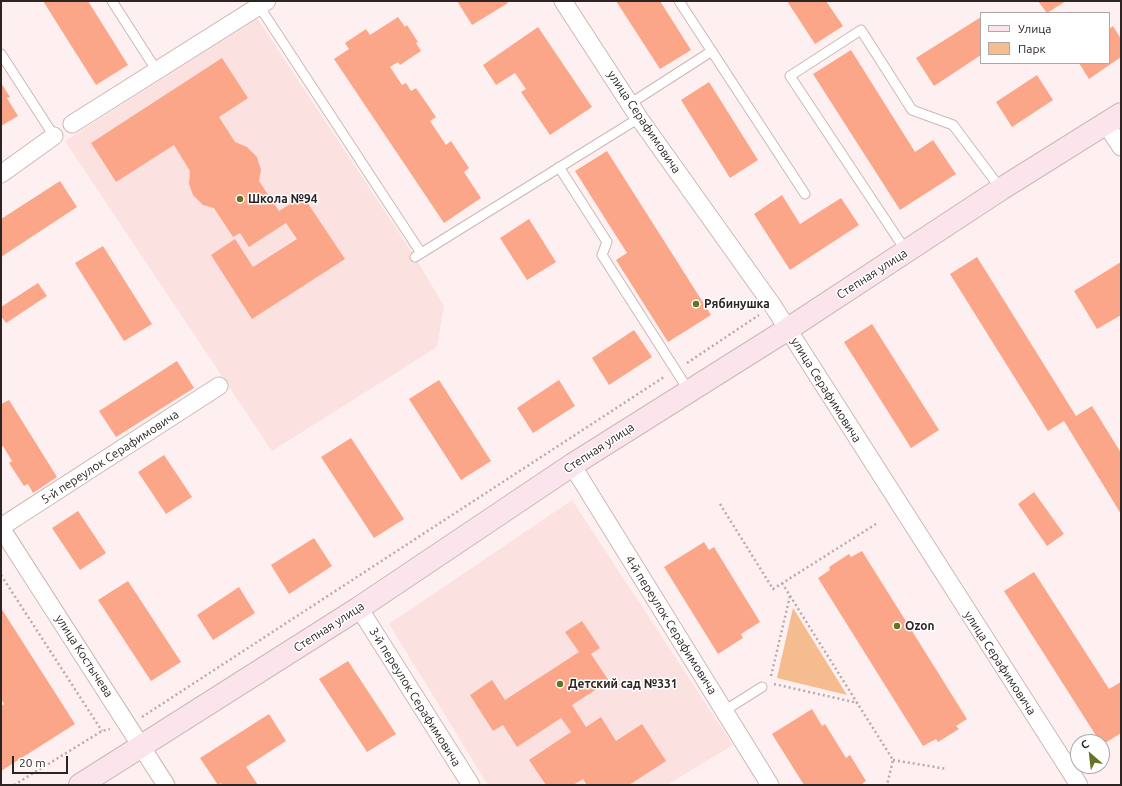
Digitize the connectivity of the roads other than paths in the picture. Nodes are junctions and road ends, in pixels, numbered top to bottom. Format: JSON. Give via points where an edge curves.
{"nodes":[{"id":1,"x":112,"y":1,"type":"edge"},
{"id":2,"x":563,"y":1,"type":"edge"},
{"id":3,"x":679,"y":1,"type":"edge"},
{"id":4,"x":264,"y":2,"type":"edge"},
{"id":5,"x":712,"y":50,"type":"junction"},
{"id":6,"x":1,"y":54,"type":"edge"},
{"id":7,"x":157,"y":71,"type":"junction"},
{"id":8,"x":631,"y":103,"type":"junction"},
{"id":9,"x":639,"y":118,"type":"junction"},
{"id":10,"x":1113,"y":119,"type":"edge"},
{"id":11,"x":72,"y":124,"type":"dead end"},
{"id":12,"x":54,"y":136,"type":"joint"},
{"id":13,"x":1121,"y":147,"type":"edge"},
{"id":14,"x":559,"y":167,"type":"junction"},
{"id":15,"x":1,"y":174,"type":"edge"},
{"id":16,"x":1001,"y":189,"type":"junction"},
{"id":17,"x":805,"y":194,"type":"dead end"},
{"id":18,"x":906,"y":251,"type":"junction"},
{"id":19,"x":788,"y":329,"type":"junction"},
{"id":20,"x":219,"y":386,"type":"dead end"},
{"id":21,"x":690,"y":391,"type":"junction"},
{"id":22,"x":572,"y":465,"type":"junction"},
{"id":23,"x":1,"y":528,"type":"edge"},
{"id":24,"x":358,"y":608,"type":"junction"},
{"id":25,"x":762,"y":687,"type":"dead end"},
{"id":26,"x":724,"y":711,"type":"junction"},
{"id":27,"x":141,"y":746,"type":"junction"},
{"id":28,"x":80,"y":785,"type":"edge"},
{"id":29,"x":166,"y":785,"type":"edge"},
{"id":30,"x":470,"y":785,"type":"edge"},
{"id":31,"x":770,"y":785,"type":"edge"},
{"id":32,"x":1079,"y":785,"type":"edge"}],
"edges":[{"from":1,"to":7,"type":"lane"},
{"from":2,"to":8,"type":"street","name":"улица Серафимовича"},
{"from":3,"to":5,"type":"lane"},
{"from":4,"to":7,"type":"street"},
{"from":4,"to":14,"type":"lane","via":[[418,255]]},
{"from":5,"to":8,"type":"lane"},
{"from":5,"to":17,"type":"lane"},
{"from":6,"to":12,"type":"lane"},
{"from":7,"to":11,"type":"street"},
{"from":8,"to":9,"type":"street","name":"улица Серафимовича"},
{"from":9,"to":14,"type":"lane"},
{"from":9,"to":19,"type":"street","name":"улица Серафимовича"},
{"from":10,"to":13,"type":"street"},
{"from":10,"to":16,"type":"street","name":"Степная улица"},
{"from":12,"to":15,"type":"street"},
{"from":14,"to":21,"type":"lane","via":[[607,242],[602,255]]},
{"from":16,"to":18,"type":"street","name":"Степная улица"},
{"from":16,"to":18,"type":"lane","via":[[953,125],[912,110],[861,30],[848,38],[790,76]]},
{"from":18,"to":19,"type":"street","name":"Степная улица"},
{"from":19,"to":21,"type":"street","name":"Степная улица"},
{"from":19,"to":32,"type":"street","name":"улица Серафимовича"},
{"from":20,"to":23,"type":"street","name":"5-й переулок Серафимовича"},
{"from":21,"to":22,"type":"street","name":"Степная улица"},
{"from":22,"to":24,"type":"street","name":"Степная улица"},
{"from":22,"to":26,"type":"street","name":"4-й переулок Серафимовича"},
{"from":23,"to":27,"type":"street","name":"улица Костычева"},
{"from":24,"to":27,"type":"street","name":"Степная улица"},
{"from":24,"to":30,"type":"street","name":"3-й переулок Серафимовича"},
{"from":25,"to":26,"type":"lane"},
{"from":26,"to":31,"type":"street","name":"4-й переулок Серафимовича"},
{"from":27,"to":28,"type":"street","name":"Степная улица"},
{"from":27,"to":29,"type":"street","name":"улица Костычева"}]}
